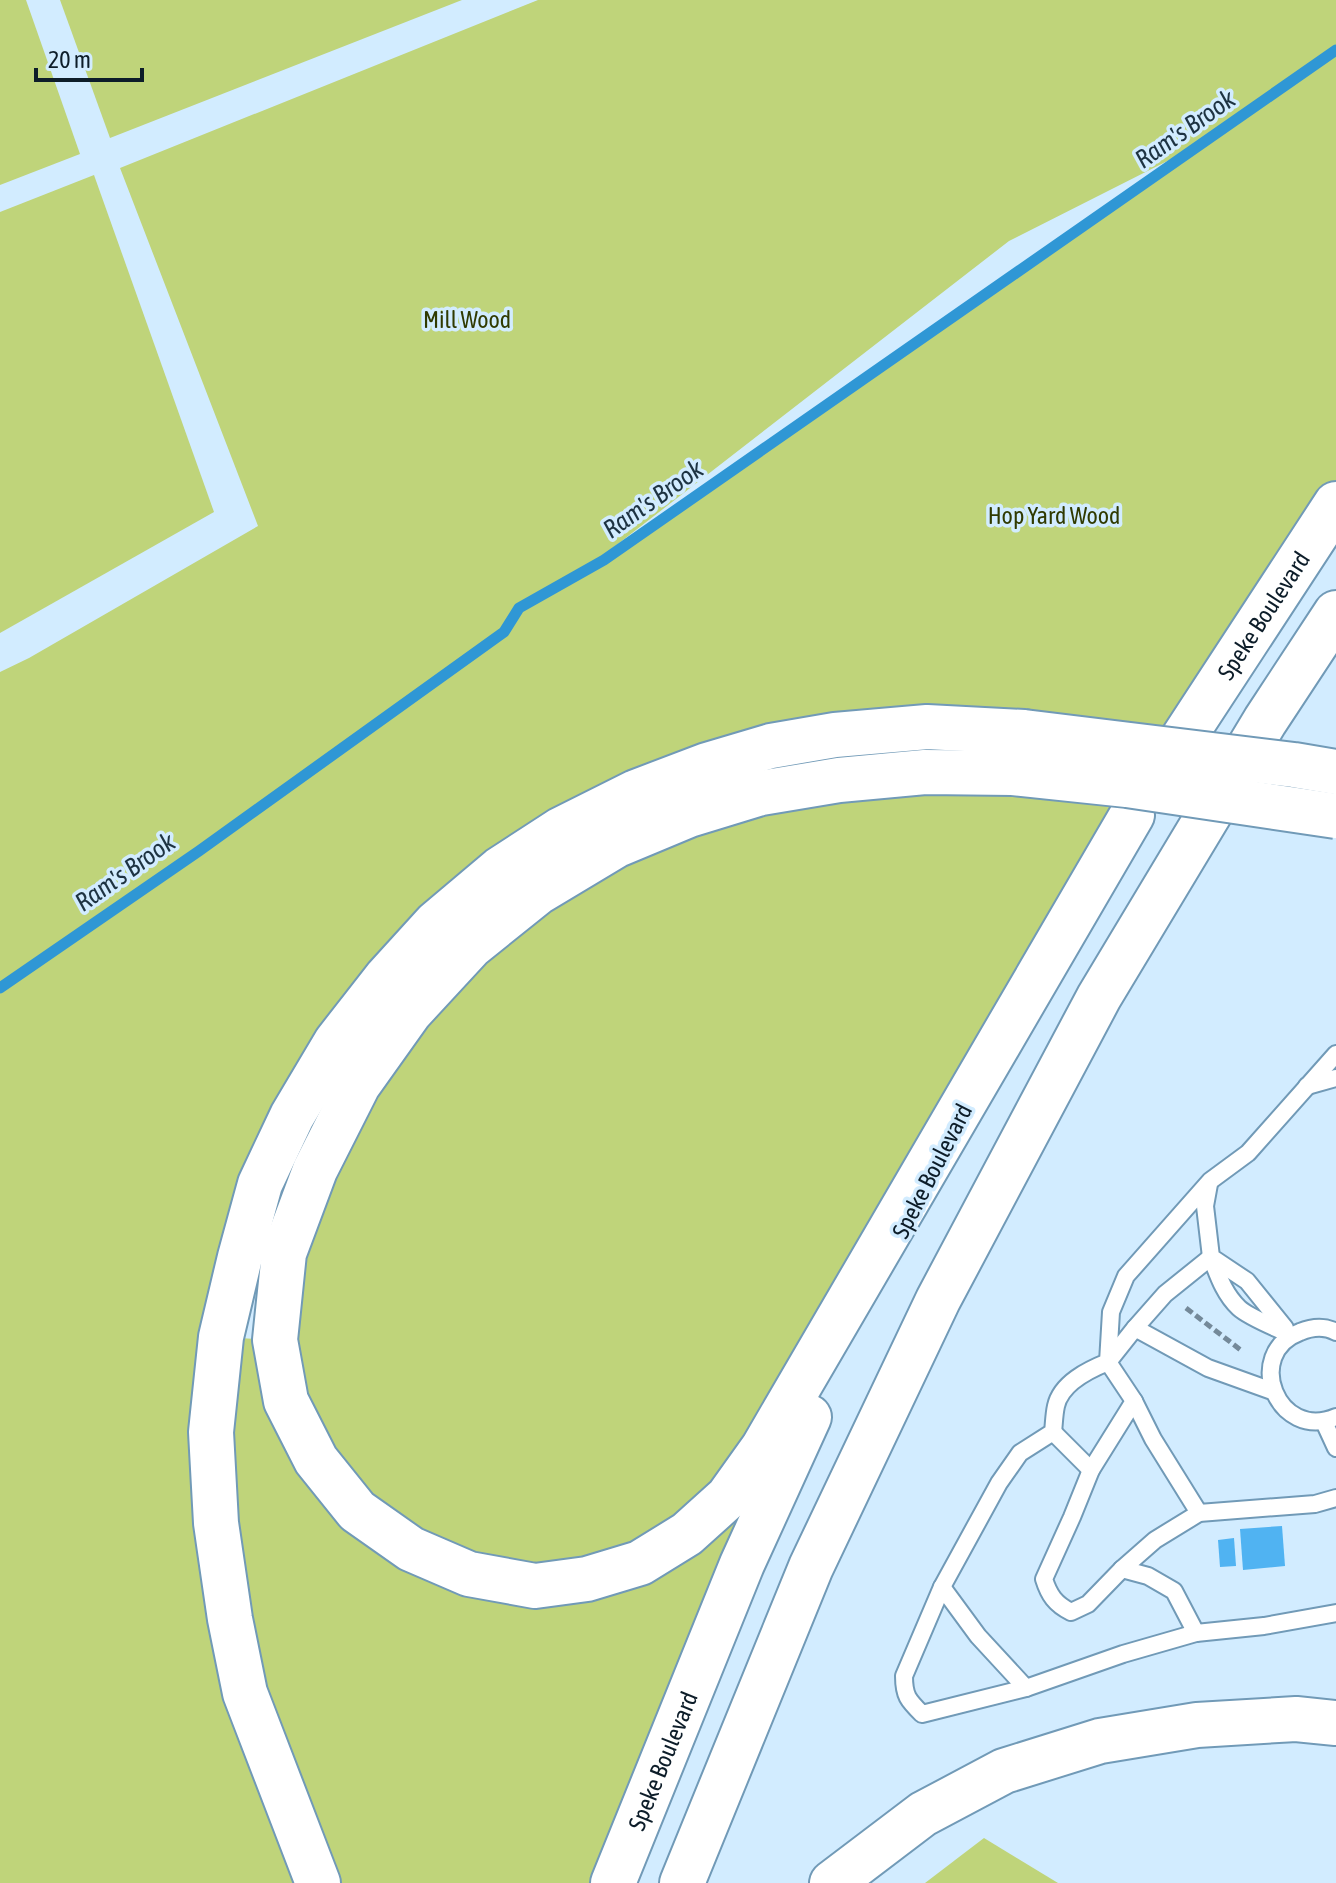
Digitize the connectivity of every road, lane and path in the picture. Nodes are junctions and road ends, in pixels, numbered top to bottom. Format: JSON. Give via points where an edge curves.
{"nodes":[{"id":1,"x":1336,"y":504,"type":"edge"},
{"id":2,"x":1336,"y":613,"type":"edge"},
{"id":3,"x":1019,"y":753,"type":"junction"},
{"id":4,"x":1336,"y":772,"type":"edge"},
{"id":5,"x":1132,"y":815,"type":"junction"},
{"id":6,"x":1336,"y":816,"type":"edge"},
{"id":7,"x":1336,"y":1054,"type":"edge"},
{"id":8,"x":1336,"y":1078,"type":"edge"},
{"id":9,"x":1307,"y":1086,"type":"junction"},
{"id":10,"x":1210,"y":1181,"type":"junction"},
{"id":11,"x":1211,"y":1257,"type":"junction"},
{"id":12,"x":1165,"y":1294,"type":"junction"},
{"id":13,"x":1135,"y":1328,"type":"junction"},
{"id":14,"x":1336,"y":1332,"type":"edge"},
{"id":15,"x":1291,"y":1335,"type":"junction"},
{"id":16,"x":1108,"y":1362,"type":"junction"},
{"id":17,"x":1271,"y":1383,"type":"junction"},
{"id":18,"x":1134,"y":1401,"type":"junction"},
{"id":19,"x":1330,"y":1420,"type":"edge"},
{"id":20,"x":1053,"y":1432,"type":"junction"},
{"id":21,"x":1336,"y":1448,"type":"edge"},
{"id":22,"x":1091,"y":1470,"type":"junction"},
{"id":23,"x":1336,"y":1498,"type":"edge"},
{"id":24,"x":1199,"y":1513,"type":"junction"},
{"id":25,"x":1122,"y":1569,"type":"junction"},
{"id":26,"x":942,"y":1587,"type":"junction"},
{"id":27,"x":1336,"y":1613,"type":"edge"},
{"id":28,"x":1196,"y":1633,"type":"junction"},
{"id":29,"x":1026,"y":1688,"type":"junction"},
{"id":30,"x":1336,"y":1723,"type":"edge"},
{"id":31,"x":318,"y":1883,"type":"edge"},
{"id":32,"x":613,"y":1883,"type":"edge"},
{"id":33,"x":682,"y":1883,"type":"edge"},
{"id":34,"x":832,"y":1883,"type":"edge"}],
"edges":[{"from":1,"to":5,"type":"highway","name":"Speke Boulevard"},
{"from":2,"to":33,"type":"highway","via":[[1099,997],[938,1300],[811,1567]]},
{"from":3,"to":4,"type":"highway","bridge":true,"via":[[1294,765]]},
{"from":3,"to":5,"type":"highway","via":[[925,772],[761,793],[617,845],[537,893],[471,946],[410,1012],[358,1085],[315,1170],[284,1253],[275,1340],[286,1401],[316,1460],[357,1511],[411,1549],[469,1574],[535,1586],[587,1579],[640,1563],[687,1534],[728,1497],[763,1448]]},
{"from":3,"to":6,"type":"highway","bridge":true,"via":[[1127,785]]},
{"from":3,"to":31,"type":"highway","via":[[927,727],[835,735],[771,746],[636,792],[560,830],[500,869],[436,923],[336,1042],[260,1184],[221,1337],[211,1432],[216,1523],[245,1693]]},
{"from":5,"to":32,"type":"highway","name":"Speke Boulevard","via":[[994,1053],[834,1365],[742,1564]]},
{"from":7,"to":9,"type":"lane"},
{"from":8,"to":9,"type":"lane"},
{"from":9,"to":10,"type":"lane","via":[[1248,1153]]},
{"from":10,"to":11,"type":"lane","via":[[1205,1206]]},
{"from":10,"to":16,"type":"lane","via":[[1126,1276],[1111,1312]]},
{"from":11,"to":12,"type":"lane"},
{"from":11,"to":15,"type":"lane","via":[[1241,1310]]},
{"from":12,"to":13,"type":"lane"},
{"from":12,"to":17,"type":"path","via":[[1246,1354]]},
{"from":13,"to":16,"type":"lane"},
{"from":13,"to":17,"type":"lane","via":[[1208,1368]]},
{"from":14,"to":15,"type":"lane","via":[[1310,1328]]},
{"from":15,"to":17,"type":"lane","via":[[1275,1353]]},
{"from":16,"to":18,"type":"lane"},
{"from":16,"to":20,"type":"lane","via":[[1068,1386],[1056,1404]]},
{"from":17,"to":19,"type":"lane","via":[[1284,1409],[1293,1415]]},
{"from":18,"to":22,"type":"lane"},
{"from":18,"to":24,"type":"lane"},
{"from":19,"to":21,"type":"lane"},
{"from":20,"to":22,"type":"lane"},
{"from":20,"to":26,"type":"lane","via":[[1020,1453]]},
{"from":22,"to":25,"type":"lane","via":[[1044,1579],[1048,1593],[1071,1612],[1088,1604]]},
{"from":23,"to":24,"type":"lane"},
{"from":24,"to":25,"type":"lane","via":[[1155,1540]]},
{"from":25,"to":28,"type":"lane","via":[[1174,1591]]},
{"from":26,"to":29,"type":"lane"},
{"from":26,"to":29,"type":"lane","via":[[904,1676],[908,1701],[922,1714]]},
{"from":27,"to":28,"type":"lane"},
{"from":28,"to":29,"type":"lane"},
{"from":30,"to":34,"type":"highway","via":[[1296,1719],[1197,1725],[1100,1741],[1004,1771],[923,1814]]}]}
